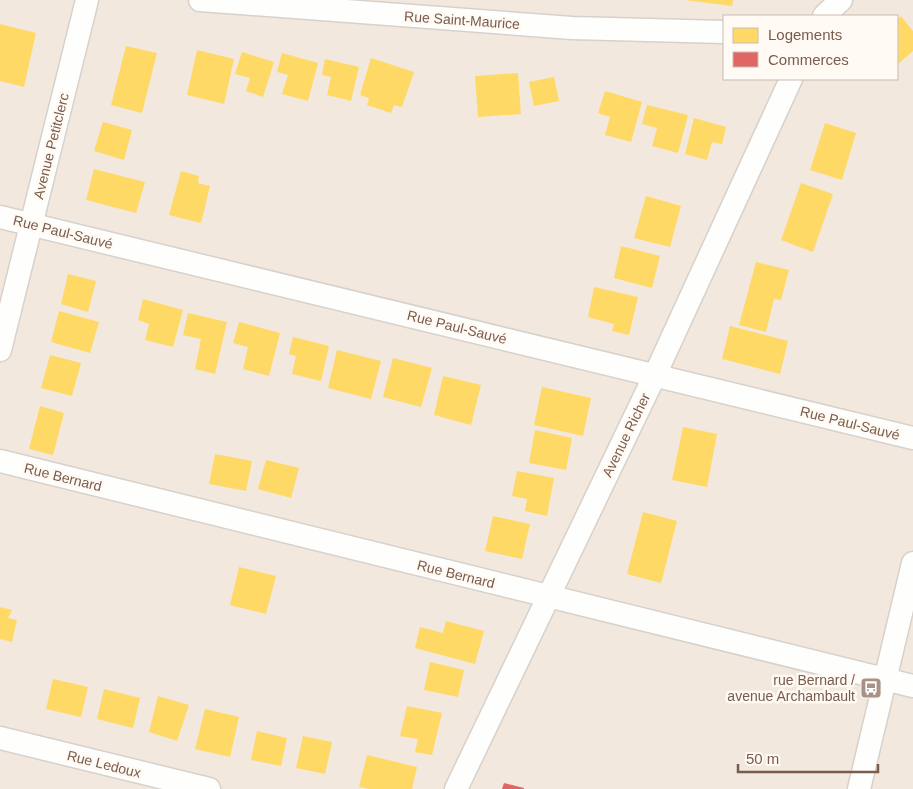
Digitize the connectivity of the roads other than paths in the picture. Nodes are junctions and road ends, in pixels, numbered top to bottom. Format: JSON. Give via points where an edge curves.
{"nodes":[{"id":1,"x":87,"y":0,"type":"edge"},
{"id":2,"x":200,"y":0,"type":"edge"},
{"id":3,"x":840,"y":0,"type":"edge"},
{"id":4,"x":339,"y":5,"type":"edge"},
{"id":5,"x":825,"y":15,"type":"edge"},
{"id":6,"x":723,"y":32,"type":"edge"},
{"id":7,"x":790,"y":80,"type":"edge"},
{"id":8,"x":0,"y":217,"type":"edge"},
{"id":9,"x":31,"y":224,"type":"junction"},
{"id":10,"x":0,"y":350,"type":"edge"},
{"id":11,"x":655,"y":375,"type":"junction"},
{"id":12,"x":913,"y":438,"type":"edge"},
{"id":13,"x":0,"y":461,"type":"edge"},
{"id":14,"x":913,"y":563,"type":"edge"},
{"id":15,"x":548,"y":597,"type":"junction"},
{"id":16,"x":885,"y":680,"type":"junction"},
{"id":17,"x":913,"y":686,"type":"edge"},
{"id":18,"x":0,"y":738,"type":"edge"},
{"id":19,"x":209,"y":789,"type":"edge"},
{"id":20,"x":456,"y":789,"type":"edge"},
{"id":21,"x":859,"y":789,"type":"edge"}],
"edges":[{"from":1,"to":9,"type":"street","name":"Avenue Petitclerc"},
{"from":2,"to":4,"type":"street","name":"Rue Saint-Maurice"},
{"from":3,"to":5,"type":"street"},
{"from":4,"to":6,"type":"street","name":"Rue Saint-Maurice","via":[[572,28]]},
{"from":7,"to":11,"type":"street","name":"Avenue Richer"},
{"from":8,"to":9,"type":"street","name":"Rue Paul-Sauvé"},
{"from":9,"to":10,"type":"street","name":"Avenue Petitclerc"},
{"from":9,"to":11,"type":"street","name":"Rue Paul-Sauvé"},
{"from":11,"to":12,"type":"street","name":"Rue Paul-Sauvé"},
{"from":11,"to":15,"type":"street","name":"Avenue Richer"},
{"from":13,"to":15,"type":"street","name":"Rue Bernard"},
{"from":14,"to":16,"type":"street"},
{"from":15,"to":16,"type":"street","name":"Rue Bernard"},
{"from":15,"to":20,"type":"street","name":"Avenue Richer"},
{"from":16,"to":17,"type":"street","name":"Rue Bernard"},
{"from":16,"to":21,"type":"street"},
{"from":18,"to":19,"type":"street","name":"Rue Ledoux"}]}
